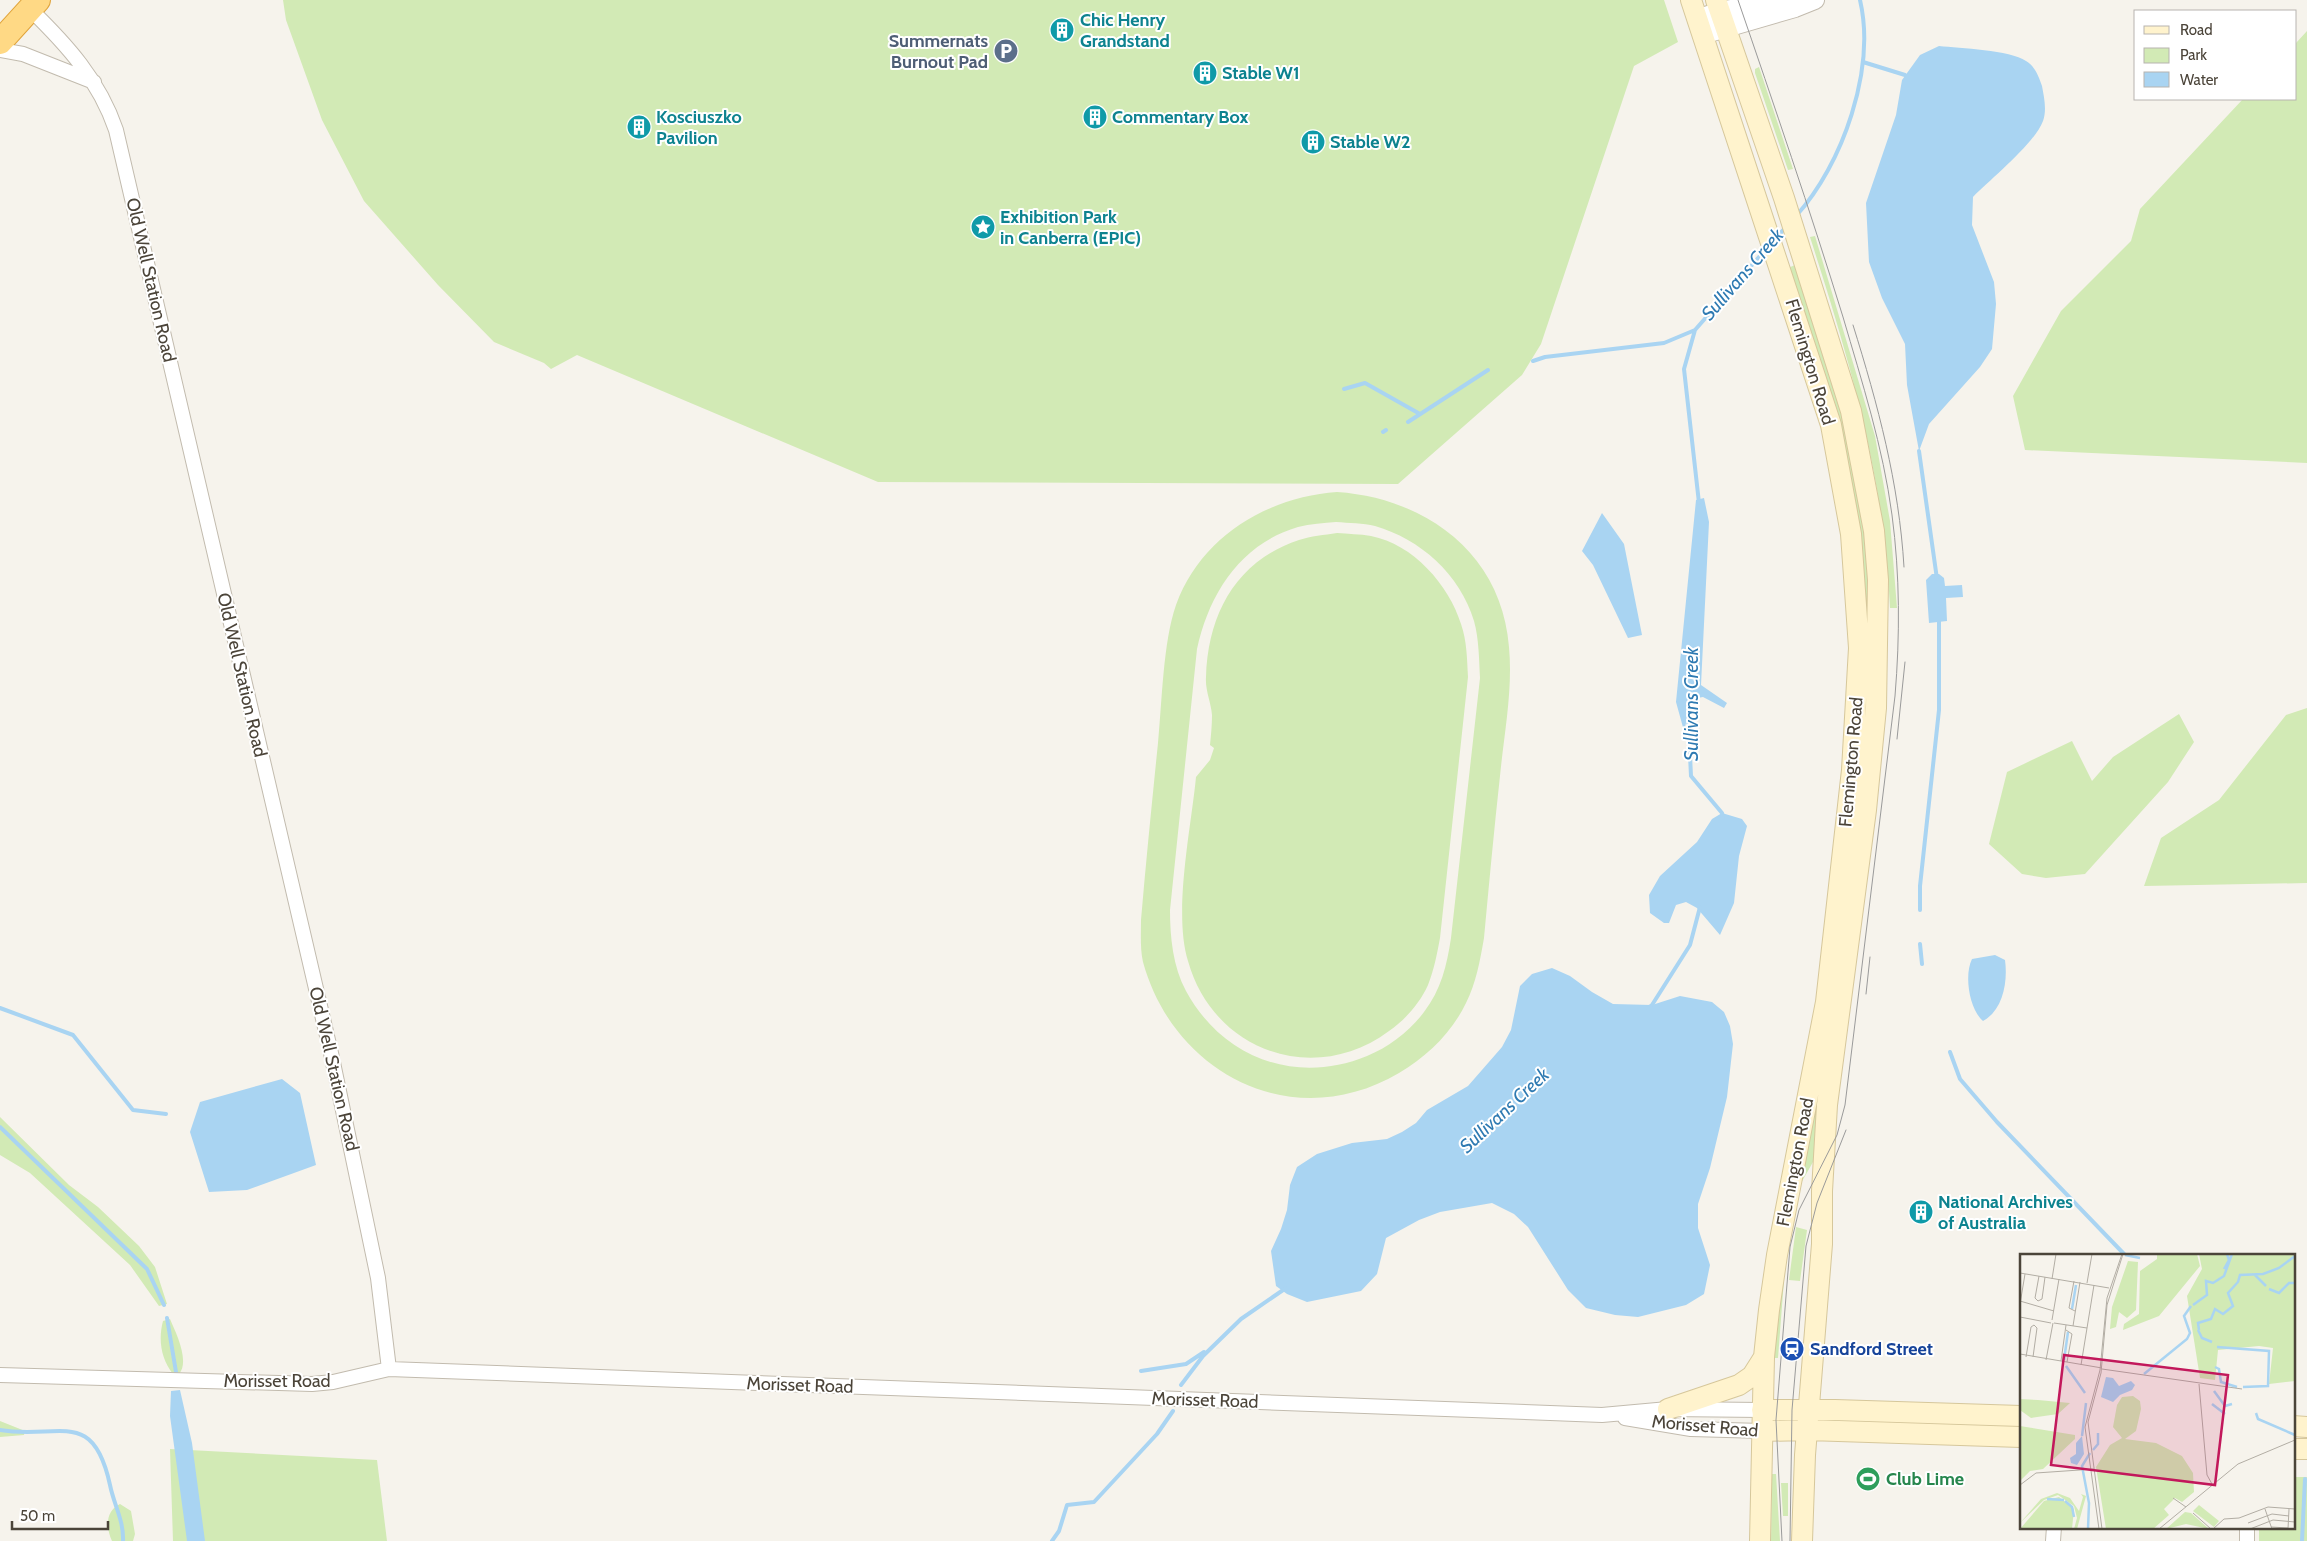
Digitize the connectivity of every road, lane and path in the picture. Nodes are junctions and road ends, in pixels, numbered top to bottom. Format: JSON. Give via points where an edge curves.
{"nodes":[{"id":1,"x":1781,"y":0,"type":"edge"},
{"id":2,"x":1814,"y":0,"type":"edge"},
{"id":3,"x":30,"y":3,"type":"edge"},
{"id":4,"x":1721,"y":13,"type":"edge"},
{"id":5,"x":1697,"y":18,"type":"edge"},
{"id":6,"x":0,"y":42,"type":"edge"},
{"id":7,"x":0,"y":50,"type":"edge"},
{"id":8,"x":94,"y":82,"type":"junction"},
{"id":9,"x":1764,"y":1356,"type":"junction"},
{"id":10,"x":389,"y":1368,"type":"junction"},
{"id":11,"x":0,"y":1375,"type":"edge"},
{"id":12,"x":1668,"y":1409,"type":"junction"},
{"id":13,"x":1762,"y":1410,"type":"junction"},
{"id":14,"x":1810,"y":1410,"type":"junction"},
{"id":15,"x":1602,"y":1415,"type":"junction"},
{"id":16,"x":2020,"y":1416,"type":"edge"},
{"id":17,"x":2294,"y":1426,"type":"edge"},
{"id":18,"x":2307,"y":1427,"type":"edge"},
{"id":19,"x":1808,"y":1430,"type":"junction"},
{"id":20,"x":1762,"y":1431,"type":"junction"},
{"id":21,"x":2020,"y":1437,"type":"edge"},
{"id":22,"x":2294,"y":1448,"type":"edge"},
{"id":23,"x":2307,"y":1449,"type":"edge"},
{"id":24,"x":2054,"y":1528,"type":"edge"},
{"id":25,"x":2247,"y":1528,"type":"edge"},
{"id":26,"x":1760,"y":1541,"type":"edge"},
{"id":27,"x":1802,"y":1541,"type":"edge"},
{"id":28,"x":2053,"y":1541,"type":"edge"},
{"id":29,"x":2247,"y":1541,"type":"edge"}],
"edges":[{"from":1,"to":4,"type":"street"},
{"from":2,"to":4,"type":"street","via":[[1795,8]]},
{"from":3,"to":6,"type":"highway"},
{"from":3,"to":8,"type":"street","name":"Old Well Station Road"},
{"from":4,"to":5,"type":"street"},
{"from":4,"to":14,"type":"main road","name":"Flemington Road","via":[[1799,242],[1851,411],[1874,531],[1878,589],[1876,708],[1868,791],[1827,1105],[1822,1244]]},
{"from":5,"to":9,"type":"main road","name":"Flemington Road","via":[[1831,425],[1852,534],[1859,648],[1852,770],[1826,1002],[1776,1255]]},
{"from":7,"to":8,"type":"street","via":[[24,54]]},
{"from":8,"to":10,"type":"street","name":"Old Well Station Road","via":[[116,130],[287,862],[376,1269]]},
{"from":9,"to":12,"type":"main road","via":[[1752,1376],[1739,1385]]},
{"from":9,"to":13,"type":"main road","name":"Flemington Road"},
{"from":10,"to":11,"type":"street","name":"Morisset Road","via":[[312,1384]]},
{"from":10,"to":15,"type":"street","name":"Morisset Road"},
{"from":12,"to":13,"type":"street","name":"Morisset Road"},
{"from":12,"to":15,"type":"street","name":"Morisset Road"},
{"from":13,"to":14,"type":"main road"},
{"from":13,"to":20,"type":"main road","name":"Flemington Road"},
{"from":14,"to":16,"type":"main road"},
{"from":14,"to":19,"type":"main road","name":"Flemington Road"},
{"from":15,"to":20,"type":"street","name":"Morisset Road","via":[[1692,1429]]},
{"from":17,"to":18,"type":"main road"},
{"from":19,"to":20,"type":"main road","name":"Morisset Road"},
{"from":19,"to":21,"type":"main road"},
{"from":19,"to":27,"type":"main road","name":"Flemington Road"},
{"from":20,"to":26,"type":"main road","name":"Flemington Road"},
{"from":22,"to":23,"type":"main road"},
{"from":24,"to":28,"type":"street"},
{"from":25,"to":29,"type":"street"}]}
